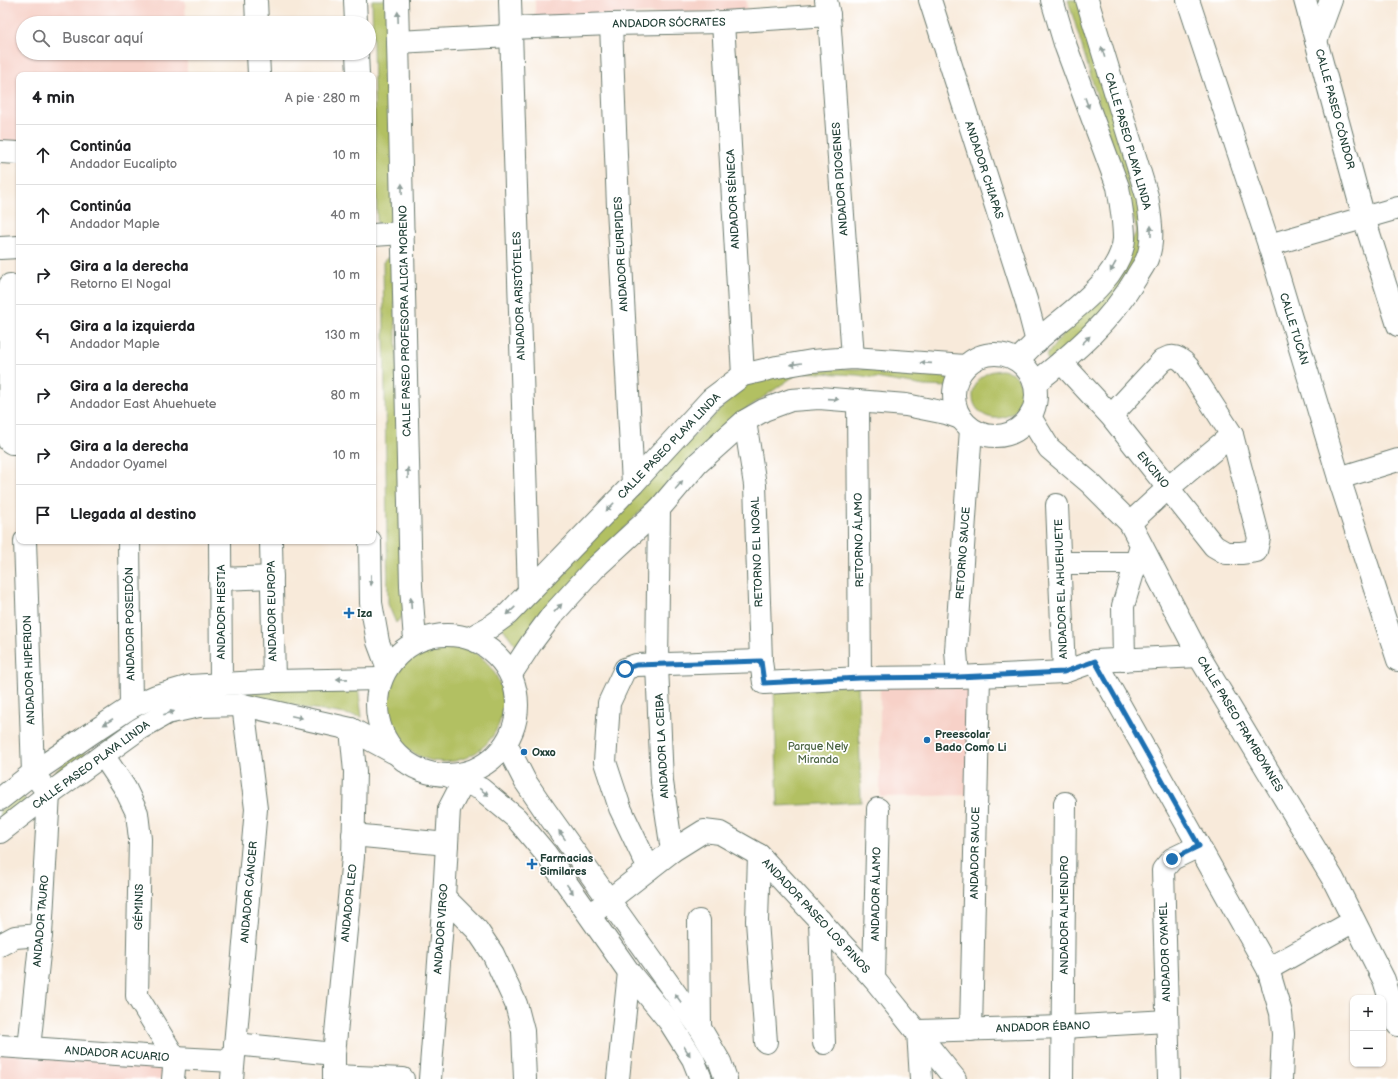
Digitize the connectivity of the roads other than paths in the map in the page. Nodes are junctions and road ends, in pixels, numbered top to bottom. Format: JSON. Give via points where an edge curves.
{"nodes":[{"id":1,"x":256,"y":0,"type":"edge"},
{"id":2,"x":355,"y":0,"type":"edge"},
{"id":3,"x":397,"y":0,"type":"edge"},
{"id":4,"x":510,"y":0,"type":"edge"},
{"id":5,"x":930,"y":0,"type":"edge"},
{"id":6,"x":1052,"y":0,"type":"edge"},
{"id":7,"x":1087,"y":0,"type":"edge"},
{"id":8,"x":1188,"y":0,"type":"edge"},
{"id":9,"x":1305,"y":0,"type":"edge"},
{"id":10,"x":1331,"y":0,"type":"edge"},
{"id":11,"x":827,"y":8,"type":"edge"},
{"id":12,"x":257,"y":16,"type":"edge"},
{"id":13,"x":356,"y":16,"type":"edge"},
{"id":14,"x":723,"y":22,"type":"junction"},
{"id":15,"x":611,"y":24,"type":"junction"},
{"id":16,"x":510,"y":32,"type":"junction"},
{"id":17,"x":1316,"y":41,"type":"junction"},
{"id":18,"x":398,"y":42,"type":"junction"},
{"id":19,"x":258,"y":60,"type":"edge"},
{"id":20,"x":357,"y":60,"type":"edge"},
{"id":21,"x":259,"y":72,"type":"edge"},
{"id":22,"x":358,"y":72,"type":"edge"},
{"id":23,"x":0,"y":152,"type":"edge"},
{"id":24,"x":16,"y":153,"type":"edge"},
{"id":25,"x":1398,"y":208,"type":"edge"},
{"id":26,"x":1364,"y":218,"type":"junction"},
{"id":27,"x":403,"y":233,"type":"junction"},
{"id":28,"x":376,"y":234,"type":"edge"},
{"id":29,"x":1269,"y":245,"type":"junction"},
{"id":30,"x":0,"y":248,"type":"edge"},
{"id":31,"x":16,"y":261,"type":"edge"},
{"id":32,"x":1398,"y":325,"type":"edge"},
{"id":33,"x":1037,"y":342,"type":"junction"},
{"id":34,"x":853,"y":358,"type":"junction"},
{"id":35,"x":1018,"y":360,"type":"junction"},
{"id":36,"x":1061,"y":362,"type":"junction"},
{"id":37,"x":964,"y":366,"type":"junction"},
{"id":38,"x":743,"y":375,"type":"junction"},
{"id":39,"x":1035,"y":383,"type":"junction"},
{"id":40,"x":858,"y":401,"type":"junction"},
{"id":41,"x":1111,"y":416,"type":"junction"},
{"id":42,"x":1030,"y":417,"type":"junction"},
{"id":43,"x":745,"y":420,"type":"junction"},
{"id":44,"x":965,"y":423,"type":"junction"},
{"id":45,"x":1232,"y":435,"type":"junction"},
{"id":46,"x":1001,"y":436,"type":"junction"},
{"id":47,"x":15,"y":442,"type":"edge"},
{"id":48,"x":1049,"y":448,"type":"junction"},
{"id":49,"x":1398,"y":460,"type":"edge"},
{"id":50,"x":1339,"y":478,"type":"junction"},
{"id":51,"x":633,"y":484,"type":"junction"},
{"id":52,"x":1168,"y":488,"type":"junction"},
{"id":53,"x":1057,"y":505,"type":"dead end"},
{"id":54,"x":659,"y":509,"type":"junction"},
{"id":55,"x":1130,"y":524,"type":"junction"},
{"id":56,"x":24,"y":544,"type":"edge"},
{"id":57,"x":129,"y":544,"type":"edge"},
{"id":58,"x":220,"y":544,"type":"edge"},
{"id":59,"x":271,"y":544,"type":"edge"},
{"id":60,"x":370,"y":544,"type":"edge"},
{"id":61,"x":1138,"y":554,"type":"junction"},
{"id":62,"x":1060,"y":563,"type":"junction"},
{"id":63,"x":272,"y":577,"type":"junction"},
{"id":64,"x":220,"y":579,"type":"junction"},
{"id":65,"x":529,"y":592,"type":"junction"},
{"id":66,"x":470,"y":638,"type":"junction"},
{"id":67,"x":415,"y":642,"type":"junction"},
{"id":68,"x":1200,"y":656,"type":"junction"},
{"id":69,"x":1124,"y":660,"type":"junction"},
{"id":70,"x":1398,"y":660,"type":"edge"},
{"id":71,"x":761,"y":661,"type":"junction"},
{"id":72,"x":1095,"y":661,"type":"junction"},
{"id":73,"x":657,"y":665,"type":"junction"},
{"id":74,"x":384,"y":672,"type":"junction"},
{"id":75,"x":1064,"y":672,"type":"junction"},
{"id":76,"x":511,"y":674,"type":"junction"},
{"id":77,"x":968,"y":676,"type":"junction"},
{"id":78,"x":860,"y":678,"type":"junction"},
{"id":79,"x":274,"y":681,"type":"junction"},
{"id":80,"x":221,"y":684,"type":"junction"},
{"id":81,"x":243,"y":705,"type":"junction"},
{"id":82,"x":131,"y":708,"type":"junction"},
{"id":83,"x":351,"y":729,"type":"junction"},
{"id":84,"x":506,"y":744,"type":"junction"},
{"id":85,"x":394,"y":752,"type":"junction"},
{"id":86,"x":103,"y":755,"type":"junction"},
{"id":87,"x":33,"y":773,"type":"junction"},
{"id":88,"x":456,"y":779,"type":"junction"},
{"id":89,"x":49,"y":794,"type":"junction"},
{"id":90,"x":0,"y":798,"type":"edge"},
{"id":91,"x":1065,"y":803,"type":"dead end"},
{"id":92,"x":878,"y":808,"type":"dead end"},
{"id":93,"x":0,"y":832,"type":"edge"},
{"id":94,"x":353,"y":836,"type":"junction"},
{"id":95,"x":447,"y":844,"type":"junction"},
{"id":96,"x":1199,"y":846,"type":"junction"},
{"id":97,"x":672,"y":851,"type":"junction"},
{"id":98,"x":759,"y":855,"type":"junction"},
{"id":99,"x":649,"y":868,"type":"junction"},
{"id":100,"x":444,"y":897,"type":"junction"},
{"id":101,"x":609,"y":901,"type":"junction"},
{"id":102,"x":590,"y":915,"type":"junction"},
{"id":103,"x":699,"y":920,"type":"dead end"},
{"id":104,"x":820,"y":920,"type":"junction"},
{"id":105,"x":1354,"y":921,"type":"junction"},
{"id":106,"x":41,"y":935,"type":"junction"},
{"id":107,"x":0,"y":945,"type":"edge"},
{"id":108,"x":1268,"y":969,"type":"junction"},
{"id":109,"x":630,"y":972,"type":"junction"},
{"id":110,"x":874,"y":979,"type":"junction"},
{"id":111,"x":1167,"y":1021,"type":"junction"},
{"id":112,"x":1398,"y":1025,"type":"edge"},
{"id":113,"x":1063,"y":1027,"type":"junction"},
{"id":114,"x":700,"y":1028,"type":"junction"},
{"id":115,"x":971,"y":1030,"type":"junction"},
{"id":116,"x":918,"y":1031,"type":"junction"},
{"id":117,"x":766,"y":1042,"type":"dead end"},
{"id":118,"x":824,"y":1043,"type":"dead end"},
{"id":119,"x":0,"y":1046,"type":"edge"},
{"id":120,"x":29,"y":1048,"type":"junction"},
{"id":121,"x":334,"y":1054,"type":"junction"},
{"id":122,"x":234,"y":1061,"type":"edge"},
{"id":123,"x":174,"y":1069,"type":"edge"},
{"id":124,"x":334,"y":1078,"type":"edge"},
{"id":125,"x":403,"y":1079,"type":"edge"},
{"id":126,"x":430,"y":1079,"type":"edge"},
{"id":127,"x":525,"y":1079,"type":"edge"},
{"id":128,"x":618,"y":1079,"type":"edge"},
{"id":129,"x":701,"y":1079,"type":"edge"},
{"id":130,"x":726,"y":1079,"type":"edge"},
{"id":131,"x":921,"y":1079,"type":"edge"},
{"id":132,"x":955,"y":1079,"type":"edge"},
{"id":133,"x":1062,"y":1079,"type":"edge"},
{"id":134,"x":1169,"y":1079,"type":"edge"},
{"id":135,"x":1281,"y":1079,"type":"edge"}],
"edges":[{"from":1,"to":12,"type":"street"},
{"from":2,"to":13,"type":"street"},
{"from":18,"to":3,"type":"street","name":"CALLE PASEO PROFESORA ALICIA MORENO","one_way":true},
{"from":4,"to":16,"type":"street","name":"ANDADOR ARISTÓTELES"},
{"from":5,"to":33,"type":"street","name":"ANDADOR CHIAPAS","via":[[1026,300]]},
{"from":6,"to":33,"type":"street","name":"CALLE PASEO PLAYA LINDA","one_way":true,"via":[[1066,47],[1118,187],[1124,238],[1118,259],[1099,286]]},
{"from":36,"to":7,"type":"street","name":"CALLE PASEO PLAYA LINDA","one_way":true,"via":[[1108,317],[1129,289],[1147,259],[1151,238],[1147,196]]},
{"from":8,"to":29,"type":"street","name":"CALLE TUCÁN"},
{"from":9,"to":17,"type":"street","name":"CALLE PASEO CÓNDOR"},
{"from":10,"to":17,"type":"street"},
{"from":11,"to":14,"type":"street","name":"ANDADOR SÓCRATES"},
{"from":11,"to":34,"type":"street","name":"ANDADOR DIOGENES"},
{"from":14,"to":15,"type":"street","name":"ANDADOR SÓCRATES"},
{"from":14,"to":38,"type":"street","name":"ANDADOR SÉNECA"},
{"from":15,"to":16,"type":"street","name":"ANDADOR SÓCRATES"},
{"from":15,"to":51,"type":"street","name":"ANDADOR EURIPIDES"},
{"from":16,"to":18,"type":"street","name":"ANDADOR SÓCRATES"},
{"from":16,"to":65,"type":"street","name":"ANDADOR ARISTÓTELES"},
{"from":17,"to":26,"type":"street","name":"CALLE PASEO CÓNDOR"},
{"from":27,"to":18,"type":"street","name":"CALLE PASEO PROFESORA ALICIA MORENO","one_way":true},
{"from":19,"to":21,"type":"street"},
{"from":20,"to":22,"type":"street"},
{"from":23,"to":24,"type":"street"},
{"from":25,"to":26,"type":"street"},
{"from":26,"to":29,"type":"street"},
{"from":26,"to":32,"type":"street","name":"CALLE PASEO CÓNDOR"},
{"from":27,"to":28,"type":"street"},
{"from":67,"to":27,"type":"street","name":"CALLE PASEO PROFESORA ALICIA MORENO","one_way":true,"via":[[411,586]]},
{"from":29,"to":50,"type":"street","name":"CALLE TUCÁN"},
{"from":30,"to":31,"type":"street"},
{"from":31,"to":47,"type":"street","via":[[9,440]]},
{"from":33,"to":35,"type":"street","name":"CALLE PASEO PLAYA LINDA"},
{"from":37,"to":34,"type":"street","name":"CALLE PASEO PLAYA LINDA","one_way":true},
{"from":34,"to":38,"type":"street","name":"CALLE PASEO PLAYA LINDA","one_way":true,"via":[[791,365]]},
{"from":35,"to":37,"type":"street","via":[[1000,354],[981,356]]},
{"from":35,"to":39,"type":"street","via":[[1028,370]]},
{"from":36,"to":39,"type":"street","name":"CALLE PASEO PLAYA LINDA"},
{"from":36,"to":41,"type":"street","name":"ENCINO"},
{"from":37,"to":44,"type":"street","via":[[953,391],[954,405]]},
{"from":38,"to":51,"type":"street","name":"CALLE PASEO PLAYA LINDA","via":[[711,399]]},
{"from":39,"to":42,"type":"street","via":[[1036,400]]},
{"from":43,"to":40,"type":"street","one_way":true,"via":[[791,400],[819,398]]},
{"from":40,"to":44,"type":"street","via":[[906,405],[946,413]]},
{"from":40,"to":78,"type":"street","name":"RETORNO ÁLAMO"},
{"from":41,"to":45,"type":"street","via":[[1162,361],[1174,356],[1182,359],[1188,367]]},
{"from":41,"to":52,"type":"street","name":"ENCINO"},
{"from":42,"to":46,"type":"street","via":[[1017,430]]},
{"from":42,"to":48,"type":"street","name":"CALLE PASEO FRAMBOYANES"},
{"from":54,"to":43,"type":"street","one_way":true,"via":[[698,463]]},
{"from":43,"to":71,"type":"street","name":"RETORNO EL NOGAL","via":[[755,485]]},
{"from":44,"to":46,"type":"street","via":[[985,435]]},
{"from":44,"to":77,"type":"street","name":"RETORNO SAUCE","via":[[956,651]]},
{"from":45,"to":52,"type":"street"},
{"from":45,"to":52,"type":"street","name":"ENCINO","via":[[1259,538],[1256,551],[1226,553],[1214,546]]},
{"from":46,"to":48,"type":"street","name":"CALLE PASEO FRAMBOYANES"},
{"from":48,"to":55,"type":"street","name":"CALLE PASEO FRAMBOYANES","via":[[1089,482]]},
{"from":49,"to":50,"type":"street"},
{"from":50,"to":70,"type":"street","name":"CALLE TUCÁN"},
{"from":51,"to":65,"type":"street","name":"CALLE PASEO PLAYA LINDA","one_way":true},
{"from":52,"to":55,"type":"street"},
{"from":53,"to":62,"type":"street","name":"ANDADOR EL AHUEHUETE"},
{"from":54,"to":73,"type":"street","name":"ANDADOR LA CEIBA"},
{"from":76,"to":54,"type":"street","one_way":true,"via":[[553,614],[594,570]]},
{"from":55,"to":61,"type":"street","name":"CALLE PASEO FRAMBOYANES"},
{"from":56,"to":87,"type":"street","name":"ANDADOR HIPERION"},
{"from":57,"to":82,"type":"street","name":"ANDADOR POSEIDÓN"},
{"from":58,"to":64,"type":"street","name":"ANDADOR HESTIA"},
{"from":59,"to":63,"type":"street","name":"ANDADOR EUROPA"},
{"from":60,"to":74,"type":"street","one_way":true,"via":[[371,603]]},
{"from":61,"to":62,"type":"street"},
{"from":61,"to":68,"type":"street","name":"CALLE PASEO FRAMBOYANES"},
{"from":61,"to":69,"type":"street","via":[[1123,606]]},
{"from":62,"to":75,"type":"street","name":"ANDADOR EL AHUEHUETE"},
{"from":63,"to":64,"type":"street"},
{"from":63,"to":79,"type":"street","name":"ANDADOR EUROPA"},
{"from":64,"to":80,"type":"street","name":"ANDADOR HESTIA"},
{"from":65,"to":66,"type":"street","name":"CALLE PASEO PLAYA LINDA","one_way":true,"via":[[508,614]]},
{"from":66,"to":67,"type":"street","via":[[452,634],[433,635]]},
{"from":66,"to":76,"type":"street","via":[[487,646],[501,659]]},
{"from":67,"to":74,"type":"street","via":[[400,652]]},
{"from":68,"to":69,"type":"street"},
{"from":68,"to":105,"type":"street","name":"CALLE PASEO FRAMBOYANES","via":[[1333,879]]},
{"from":69,"to":72,"type":"street"},
{"from":71,"to":73,"type":"street"},
{"from":71,"to":78,"type":"street","name":"RETORNO EL NOGAL","via":[[764,683]]},
{"from":72,"to":75,"type":"street"},
{"from":72,"to":96,"type":"street"},
{"from":73,"to":97,"type":"street","name":"ANDADOR LA CEIBA","via":[[662,782]]},
{"from":73,"to":99,"type":"street","via":[[636,665],[625,669],[608,704],[605,762],[620,808]]},
{"from":74,"to":79,"type":"street","name":"CALLE PASEO PLAYA LINDA","one_way":true},
{"from":74,"to":85,"type":"street","via":[[376,704],[380,730]]},
{"from":75,"to":77,"type":"street"},
{"from":76,"to":84,"type":"street","via":[[517,691],[518,710],[515,728]]},
{"from":77,"to":78,"type":"street"},
{"from":77,"to":115,"type":"street","name":"ANDADOR SAUCE"},
{"from":79,"to":80,"type":"street","name":"CALLE PASEO PLAYA LINDA"},
{"from":80,"to":82,"type":"street","name":"CALLE PASEO PLAYA LINDA","via":[[190,686],[156,696]]},
{"from":81,"to":83,"type":"street","name":"CALLE PASEO PLAYA LINDA","one_way":true},
{"from":86,"to":81,"type":"street","name":"CALLE PASEO PLAYA LINDA","one_way":true,"via":[[167,713],[199,706]]},
{"from":81,"to":122,"type":"street","name":"ANDADOR CÁNCER","via":[[256,809]]},
{"from":82,"to":87,"type":"street","name":"CALLE PASEO PLAYA LINDA","one_way":true},
{"from":83,"to":85,"type":"street","name":"CALLE PASEO PLAYA LINDA"},
{"from":83,"to":94,"type":"street","name":"ANDADOR LEO","via":[[355,772]]},
{"from":84,"to":88,"type":"street","via":[[491,760]]},
{"from":101,"to":84,"type":"street","one_way":true,"via":[[525,781]]},
{"from":85,"to":88,"type":"street","via":[[410,765],[429,773]]},
{"from":86,"to":89,"type":"street","name":"CALLE PASEO PLAYA LINDA"},
{"from":86,"to":123,"type":"street","name":"GÉMINIS","via":[[125,788],[137,813],[140,839],[137,996]]},
{"from":87,"to":89,"type":"street"},
{"from":87,"to":90,"type":"street","name":"CALLE PASEO PLAYA LINDA"},
{"from":88,"to":95,"type":"street","name":"ANDADOR VIRGO","via":[[449,809]]},
{"from":88,"to":102,"type":"street","one_way":true,"via":[[481,789],[516,818],[546,854]]},
{"from":89,"to":93,"type":"street","name":"CALLE PASEO PLAYA LINDA"},
{"from":89,"to":106,"type":"street","name":"ANDADOR TAURO"},
{"from":91,"to":113,"type":"street","name":"ANDADOR ALMENDRO"},
{"from":92,"to":110,"type":"street","name":"ANDADOR ÁLAMO"},
{"from":94,"to":95,"type":"street"},
{"from":94,"to":121,"type":"street","name":"ANDADOR LEO"},
{"from":95,"to":100,"type":"street","name":"ANDADOR VIRGO"},
{"from":96,"to":108,"type":"street"},
{"from":96,"to":111,"type":"street","name":"ANDADOR OYAMEL","via":[[1172,859],[1163,870]]},
{"from":97,"to":98,"type":"street","name":"ANDADOR PASEO LOS PINOS","via":[[704,831],[720,833]]},
{"from":97,"to":99,"type":"street","name":"ANDADOR PASEO LOS PINOS"},
{"from":98,"to":104,"type":"street","name":"ANDADOR PASEO LOS PINOS"},
{"from":98,"to":117,"type":"street","via":[[757,921]]},
{"from":99,"to":101,"type":"street","name":"ANDADOR PASEO LOS PINOS"},
{"from":100,"to":126,"type":"street","name":"ANDADOR VIRGO"},
{"from":100,"to":127,"type":"street","via":[[477,930],[494,954],[516,1004],[523,1031]]},
{"from":101,"to":102,"type":"street","name":"ANDADOR PASEO LOS PINOS"},
{"from":114,"to":101,"type":"street","one_way":true},
{"from":102,"to":109,"type":"street"},
{"from":103,"to":114,"type":"street"},
{"from":104,"to":110,"type":"street","name":"ANDADOR PASEO LOS PINOS"},
{"from":104,"to":118,"type":"street"},
{"from":105,"to":108,"type":"street"},
{"from":105,"to":112,"type":"street","name":"CALLE PASEO FRAMBOYANES","via":[[1384,980]]},
{"from":106,"to":107,"type":"street","via":[[15,937]]},
{"from":106,"to":120,"type":"street","name":"ANDADOR TAURO"},
{"from":108,"to":135,"type":"street","via":[[1281,1013]]},
{"from":109,"to":128,"type":"street"},
{"from":109,"to":129,"type":"street","one_way":true,"via":[[668,1021],[693,1059]]},
{"from":110,"to":116,"type":"street","name":"ANDADOR PASEO LOS PINOS"},
{"from":111,"to":113,"type":"street","name":"ANDADOR ÉBANO"},
{"from":111,"to":134,"type":"street","name":"ANDADOR OYAMEL"},
{"from":113,"to":115,"type":"street","name":"ANDADOR ÉBANO"},
{"from":113,"to":133,"type":"street","name":"ANDADOR ALMENDRO"},
{"from":114,"to":130,"type":"street","via":[[720,1062]]},
{"from":115,"to":116,"type":"street","name":"ANDADOR ÉBANO"},
{"from":116,"to":131,"type":"street"},
{"from":116,"to":132,"type":"street","name":"ANDADOR PASEO LOS PINOS"},
{"from":119,"to":120,"type":"street","name":"ANDADOR ACUARIO"},
{"from":120,"to":123,"type":"street","name":"ANDADOR ACUARIO"},
{"from":121,"to":122,"type":"street","name":"ANDADOR ACUARIO"},
{"from":121,"to":124,"type":"street","name":"ANDADOR LEO"},
{"from":122,"to":123,"type":"street","name":"ANDADOR ACUARIO"},
{"from":124,"to":125,"type":"street"}]}
